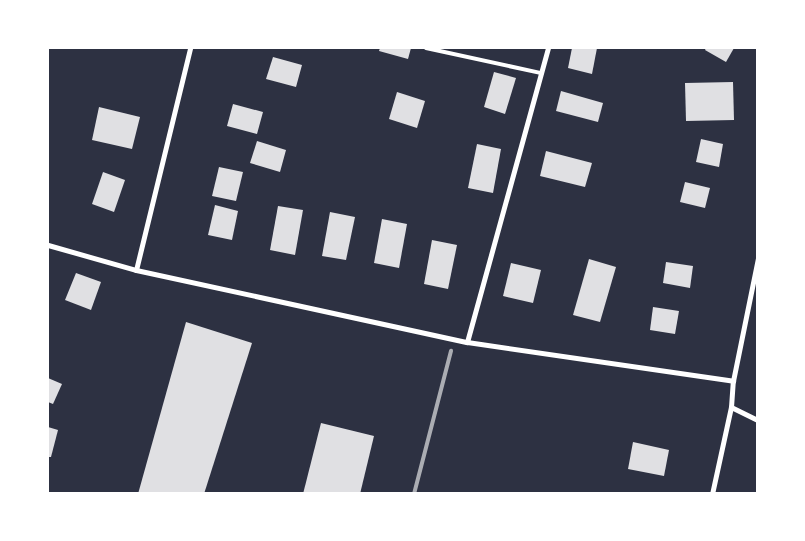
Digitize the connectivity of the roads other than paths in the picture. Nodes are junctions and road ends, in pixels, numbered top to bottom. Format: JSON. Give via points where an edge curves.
{"nodes":[{"id":1,"x":190,"y":48,"type":"edge"},
{"id":2,"x":426,"y":48,"type":"edge"},
{"id":3,"x":548,"y":48,"type":"edge"},
{"id":4,"x":541,"y":73,"type":"junction"},
{"id":5,"x":48,"y":245,"type":"edge"},
{"id":6,"x":758,"y":258,"type":"edge"},
{"id":7,"x":136,"y":270,"type":"junction"},
{"id":8,"x":467,"y":342,"type":"junction"},
{"id":9,"x":733,"y":381,"type":"junction"},
{"id":10,"x":731,"y":407,"type":"junction"},
{"id":11,"x":758,"y":420,"type":"edge"},
{"id":12,"x":712,"y":494,"type":"edge"}],
"edges":[{"from":1,"to":7,"type":"street"},
{"from":2,"to":4,"type":"lane"},
{"from":3,"to":4,"type":"street"},
{"from":4,"to":8,"type":"street"},
{"from":5,"to":7,"type":"street"},
{"from":6,"to":9,"type":"street"},
{"from":7,"to":8,"type":"street"},
{"from":8,"to":9,"type":"street"},
{"from":9,"to":10,"type":"street"},
{"from":10,"to":11,"type":"street"},
{"from":10,"to":12,"type":"street"}]}
